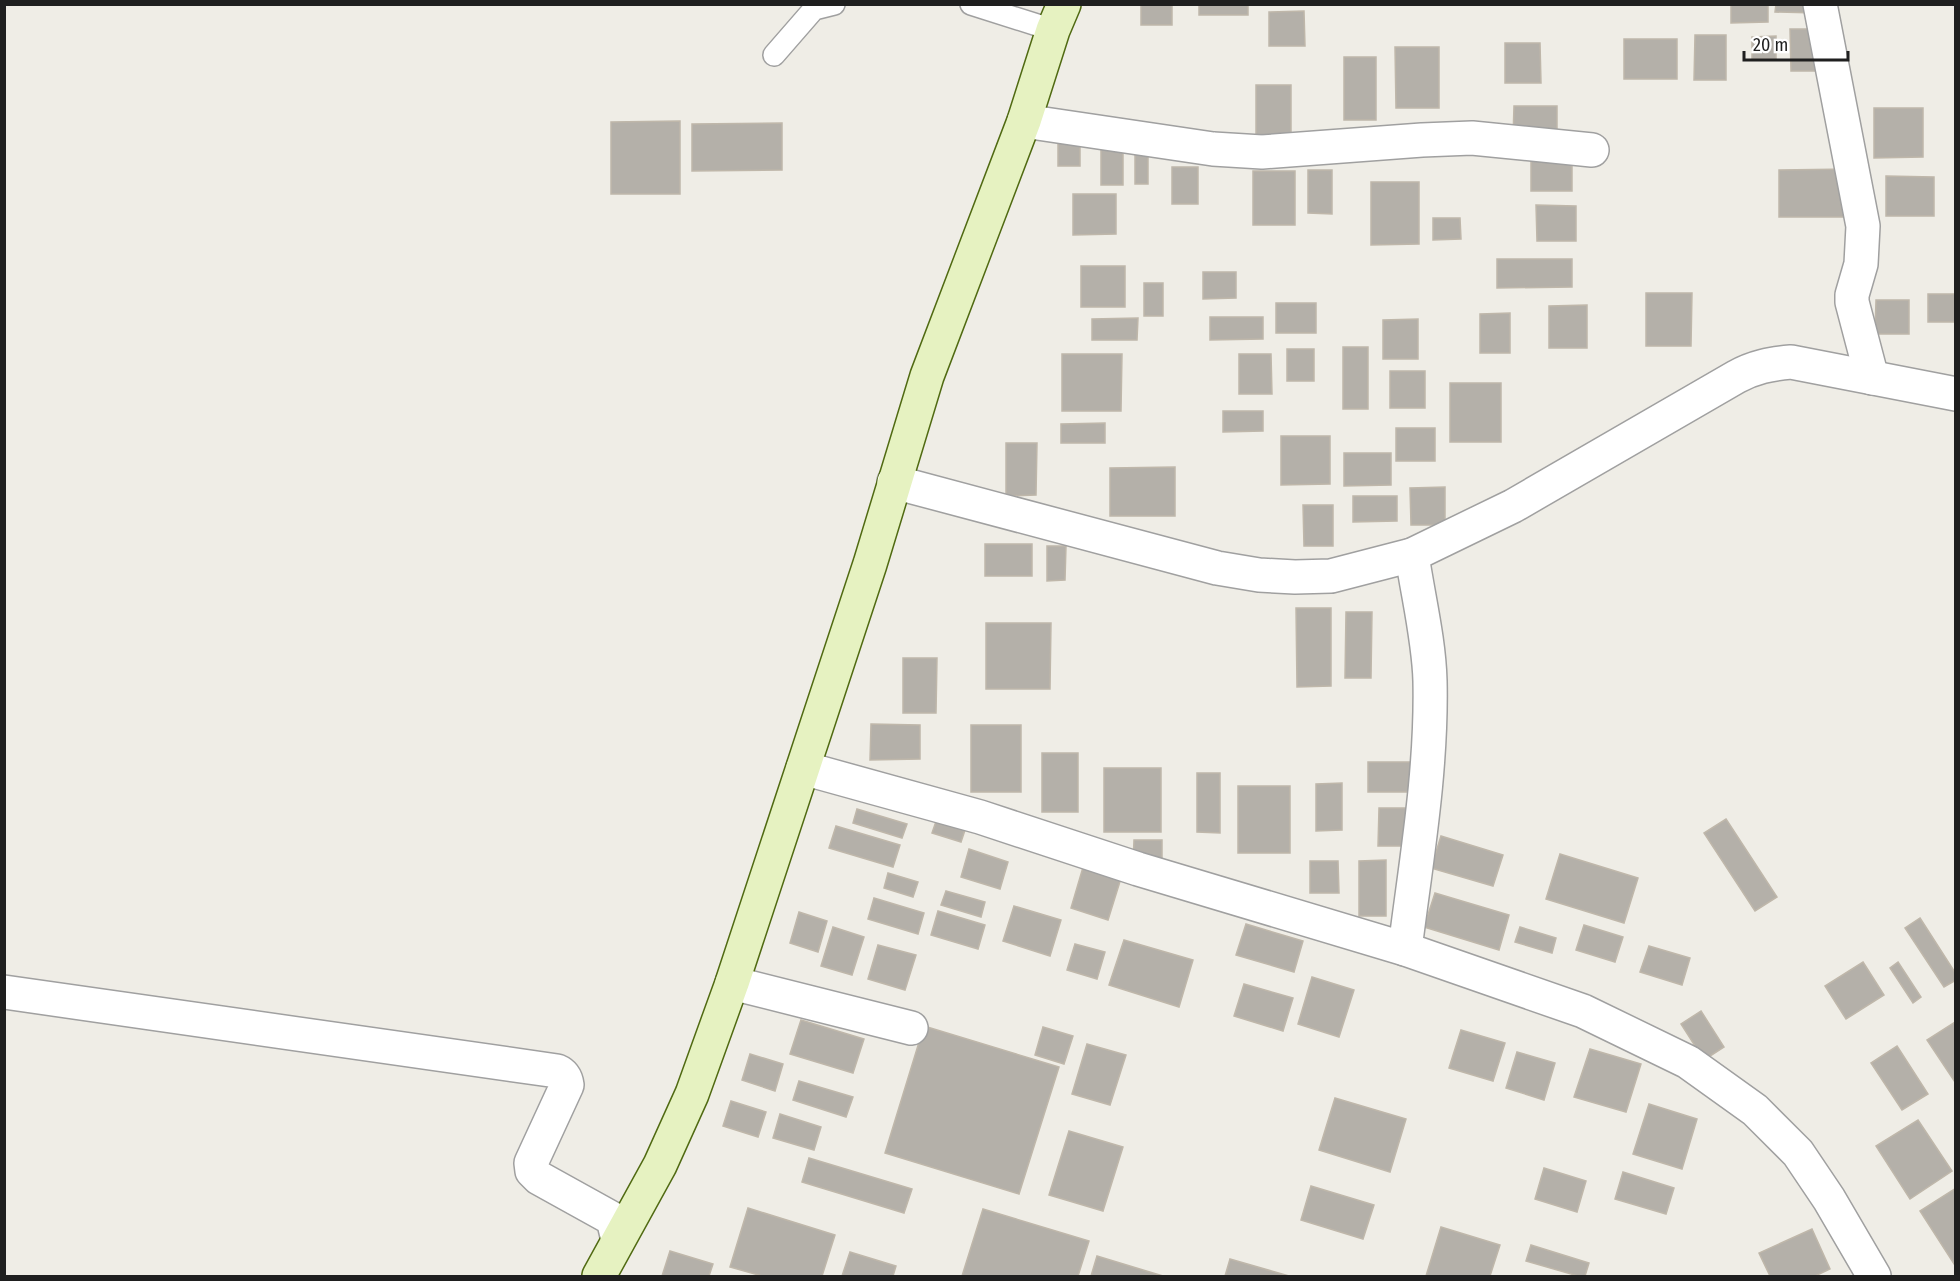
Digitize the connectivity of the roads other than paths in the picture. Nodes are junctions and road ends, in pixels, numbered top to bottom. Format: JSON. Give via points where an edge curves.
{"nodes":[{"id":1,"x":834,"y":4,"type":"edge"},
{"id":2,"x":972,"y":4,"type":"edge"},
{"id":3,"x":1820,"y":4,"type":"edge"},
{"id":4,"x":1052,"y":20,"type":"edge"},
{"id":5,"x":774,"y":55,"type":"dead end"},
{"id":6,"x":1024,"y":121,"type":"junction"},
{"id":7,"x":1592,"y":150,"type":"dead end"},
{"id":8,"x":1872,"y":378,"type":"junction"},
{"id":9,"x":1956,"y":394,"type":"edge"},
{"id":10,"x":894,"y":482,"type":"junction"},
{"id":11,"x":1412,"y":555,"type":"junction"},
{"id":12,"x":803,"y":768,"type":"junction"},
{"id":13,"x":1405,"y":949,"type":"junction"},
{"id":14,"x":732,"y":983,"type":"junction"},
{"id":15,"x":4,"y":992,"type":"edge"},
{"id":16,"x":910,"y":1028,"type":"dead end"},
{"id":17,"x":616,"y":1230,"type":"junction"},
{"id":18,"x":599,"y":1276,"type":"edge"},
{"id":19,"x":1874,"y":1276,"type":"edge"}],
"edges":[{"from":1,"to":5,"type":"lane","via":[[814,9]]},
{"from":2,"to":4,"type":"lane"},
{"from":3,"to":8,"type":"street","via":[[1863,226],[1861,264],[1852,302]]},
{"from":4,"to":6,"type":"main road"},
{"from":6,"to":7,"type":"street","via":[[1214,149],[1262,152],[1472,138]]},
{"from":6,"to":10,"type":"main road","via":[[927,375]]},
{"from":8,"to":9,"type":"street"},
{"from":8,"to":11,"type":"street","via":[[1791,362],[1750,369],[1513,506]]},
{"from":10,"to":11,"type":"street","via":[[1217,568],[1259,575],[1331,576]]},
{"from":10,"to":12,"type":"main road"},
{"from":11,"to":13,"type":"street","via":[[1430,696],[1425,791]]},
{"from":12,"to":13,"type":"street","via":[[980,817]]},
{"from":12,"to":14,"type":"main road"},
{"from":13,"to":19,"type":"street","via":[[1583,1011],[1688,1062],[1755,1110],[1798,1153]]},
{"from":14,"to":16,"type":"street"},
{"from":14,"to":17,"type":"main road","via":[[692,1094],[660,1165]]},
{"from":15,"to":17,"type":"street","via":[[557,1071],[567,1085],[531,1163],[532,1171]]},
{"from":17,"to":18,"type":"main road"}]}
